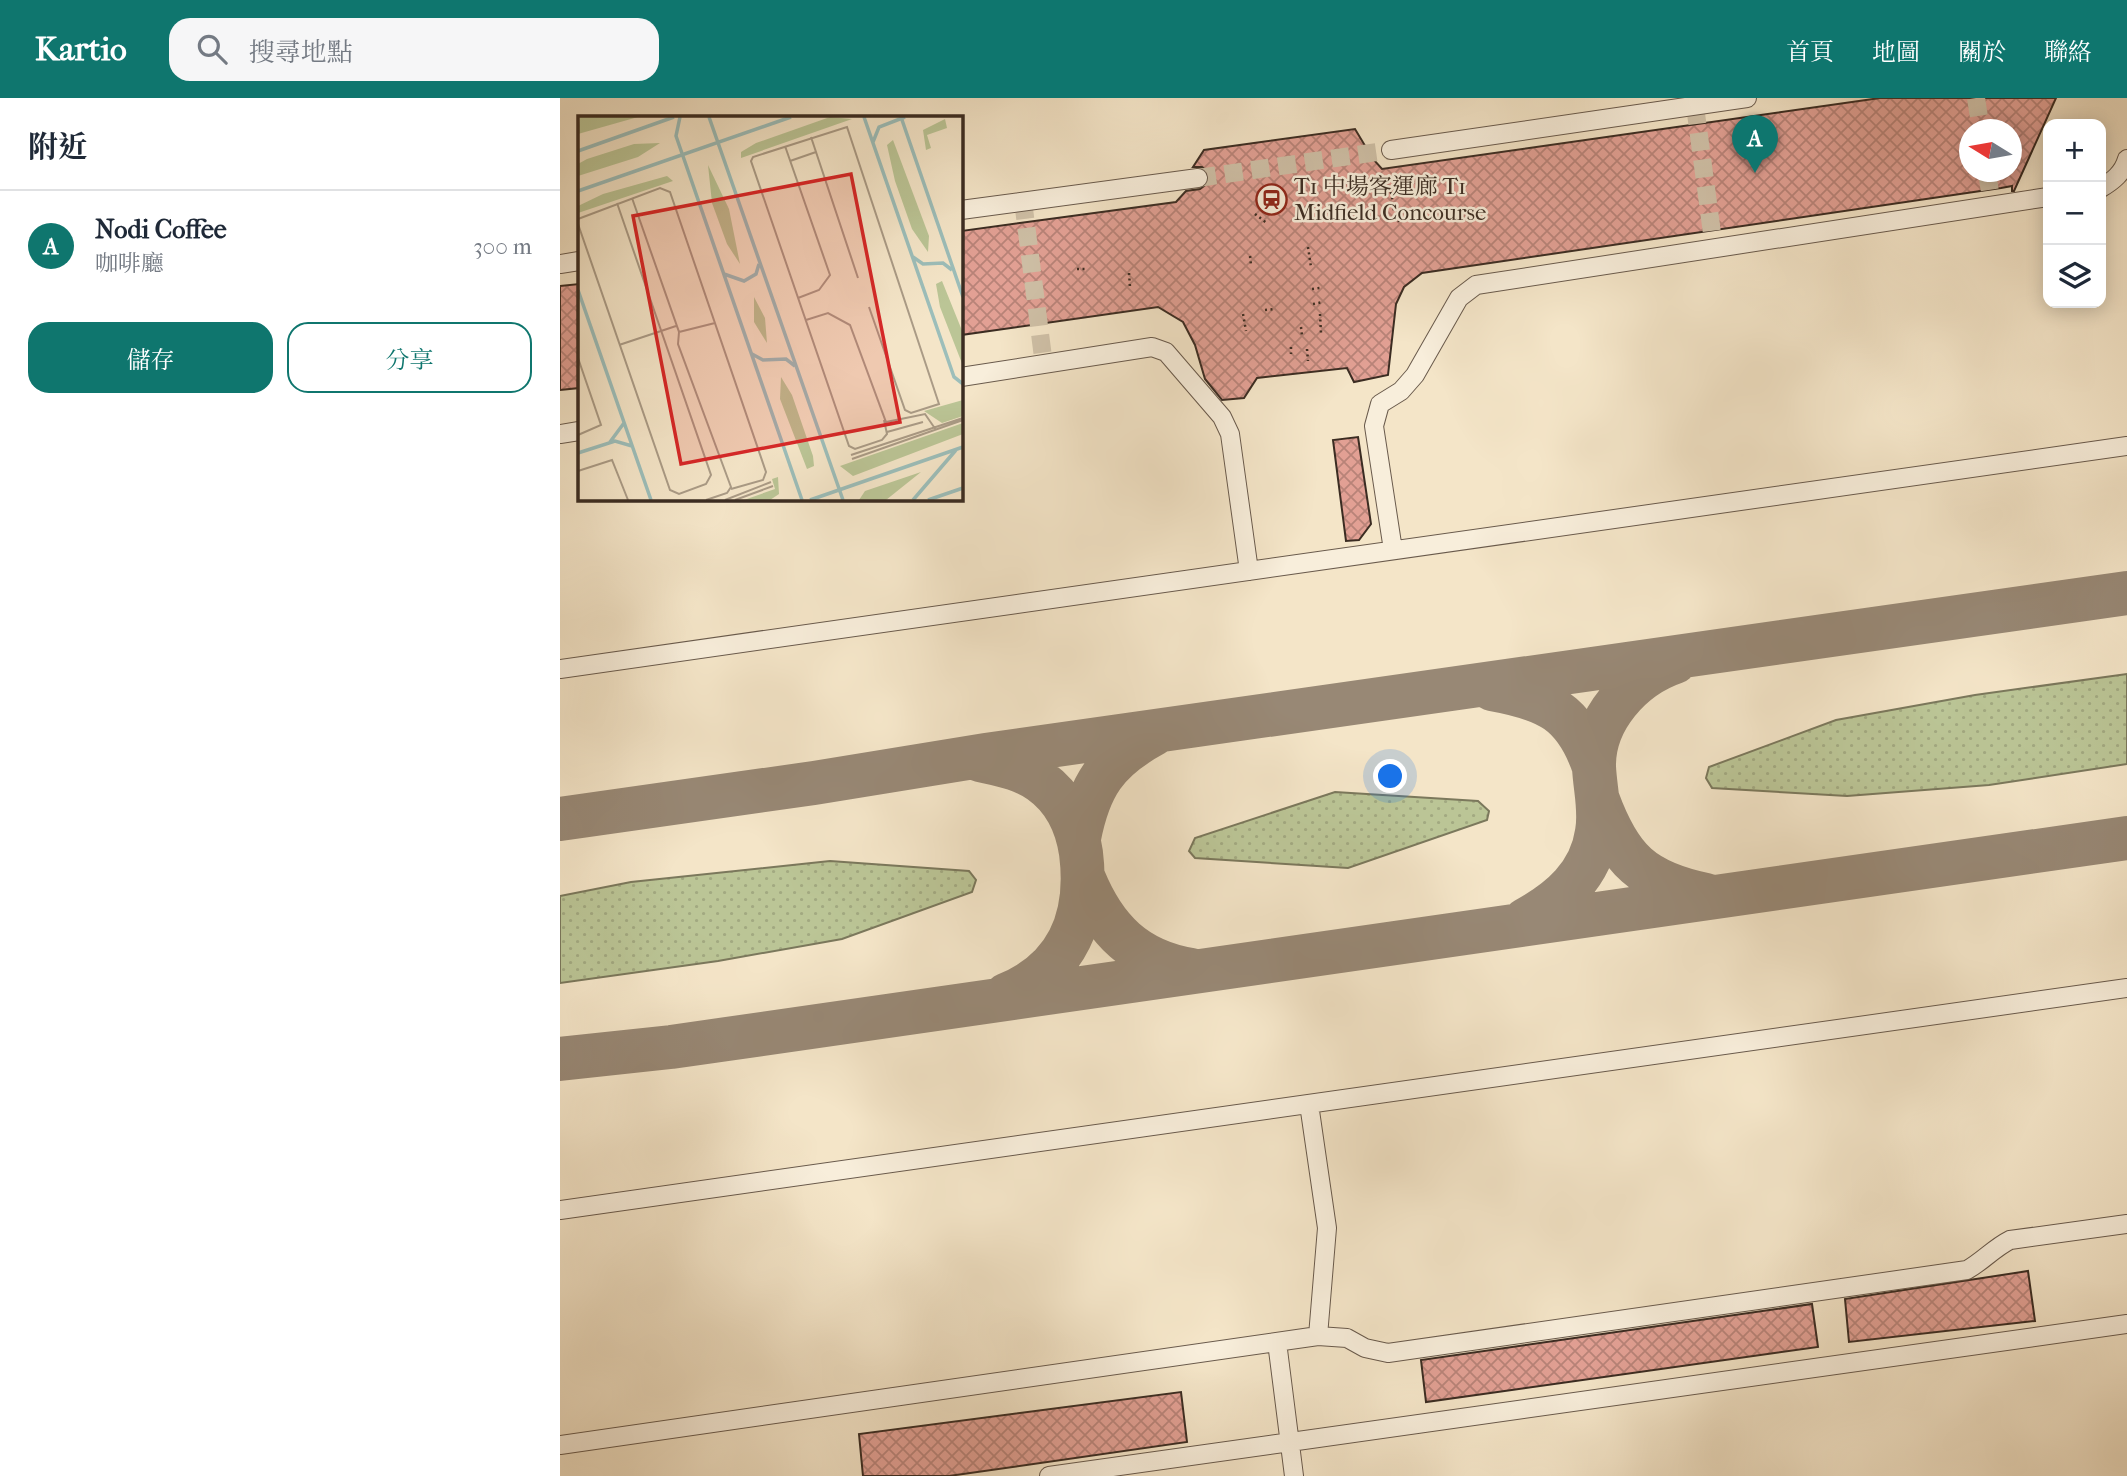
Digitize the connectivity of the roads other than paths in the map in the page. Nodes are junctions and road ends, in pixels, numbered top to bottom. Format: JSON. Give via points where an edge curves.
{"nodes":[{"id":1,"x":1748,"y":98,"type":"edge"},
{"id":2,"x":1391,"y":150,"type":"tunnel mouth"},
{"id":3,"x":2127,"y":159,"type":"edge"},
{"id":4,"x":1198,"y":178,"type":"tunnel mouth"},
{"id":5,"x":2106,"y":185,"type":"edge"},
{"id":6,"x":2127,"y":187,"type":"edge"},
{"id":7,"x":2106,"y":189,"type":"edge"},
{"id":8,"x":2043,"y":198,"type":"edge"},
{"id":9,"x":962,"y":210,"type":"edge"},
{"id":10,"x":578,"y":261,"type":"edge"},
{"id":11,"x":560,"y":264,"type":"edge"},
{"id":12,"x":962,"y":377,"type":"edge"},
{"id":13,"x":578,"y":431,"type":"edge"},
{"id":14,"x":560,"y":434,"type":"edge"},
{"id":15,"x":2127,"y":446,"type":"edge"},
{"id":16,"x":1394,"y":550,"type":"junction"},
{"id":17,"x":1250,"y":571,"type":"junction"},
{"id":18,"x":560,"y":669,"type":"edge"},
{"id":19,"x":2127,"y":988,"type":"edge"},
{"id":20,"x":1309,"y":1104,"type":"junction"},
{"id":21,"x":560,"y":1210,"type":"edge"},
{"id":22,"x":2127,"y":1224,"type":"edge"},
{"id":23,"x":2127,"y":1324,"type":"edge"},
{"id":24,"x":1318,"y":1336,"type":"junction"},
{"id":25,"x":1276,"y":1342,"type":"junction"},
{"id":26,"x":1289,"y":1442,"type":"junction"},
{"id":27,"x":560,"y":1445,"type":"edge"},
{"id":28,"x":1049,"y":1476,"type":"edge"},
{"id":29,"x":1294,"y":1476,"type":"edge"}],
"edges":[{"from":1,"to":2,"type":"lane"},
{"from":3,"to":5,"type":"lane","via":[[2125,168]]},
{"from":4,"to":9,"type":"lane"},
{"from":6,"to":7,"type":"lane"},
{"from":8,"to":16,"type":"lane","via":[[1476,285],[1459,298],[1415,375],[1380,404],[1374,426]]},
{"from":10,"to":11,"type":"lane"},
{"from":12,"to":17,"type":"lane","via":[[1152,347],[1166,352],[1222,417],[1230,434]]},
{"from":13,"to":14,"type":"lane"},
{"from":15,"to":16,"type":"lane"},
{"from":16,"to":17,"type":"lane"},
{"from":17,"to":18,"type":"lane"},
{"from":19,"to":20,"type":"lane"},
{"from":20,"to":21,"type":"lane"},
{"from":20,"to":24,"type":"lane","via":[[1327,1228]]},
{"from":22,"to":24,"type":"lane","via":[[2010,1240],[1967,1270],[1388,1353],[1347,1338]]},
{"from":23,"to":26,"type":"lane"},
{"from":24,"to":25,"type":"lane"},
{"from":25,"to":26,"type":"lane"},
{"from":25,"to":27,"type":"lane"},
{"from":26,"to":28,"type":"lane"},
{"from":26,"to":29,"type":"lane"}]}
